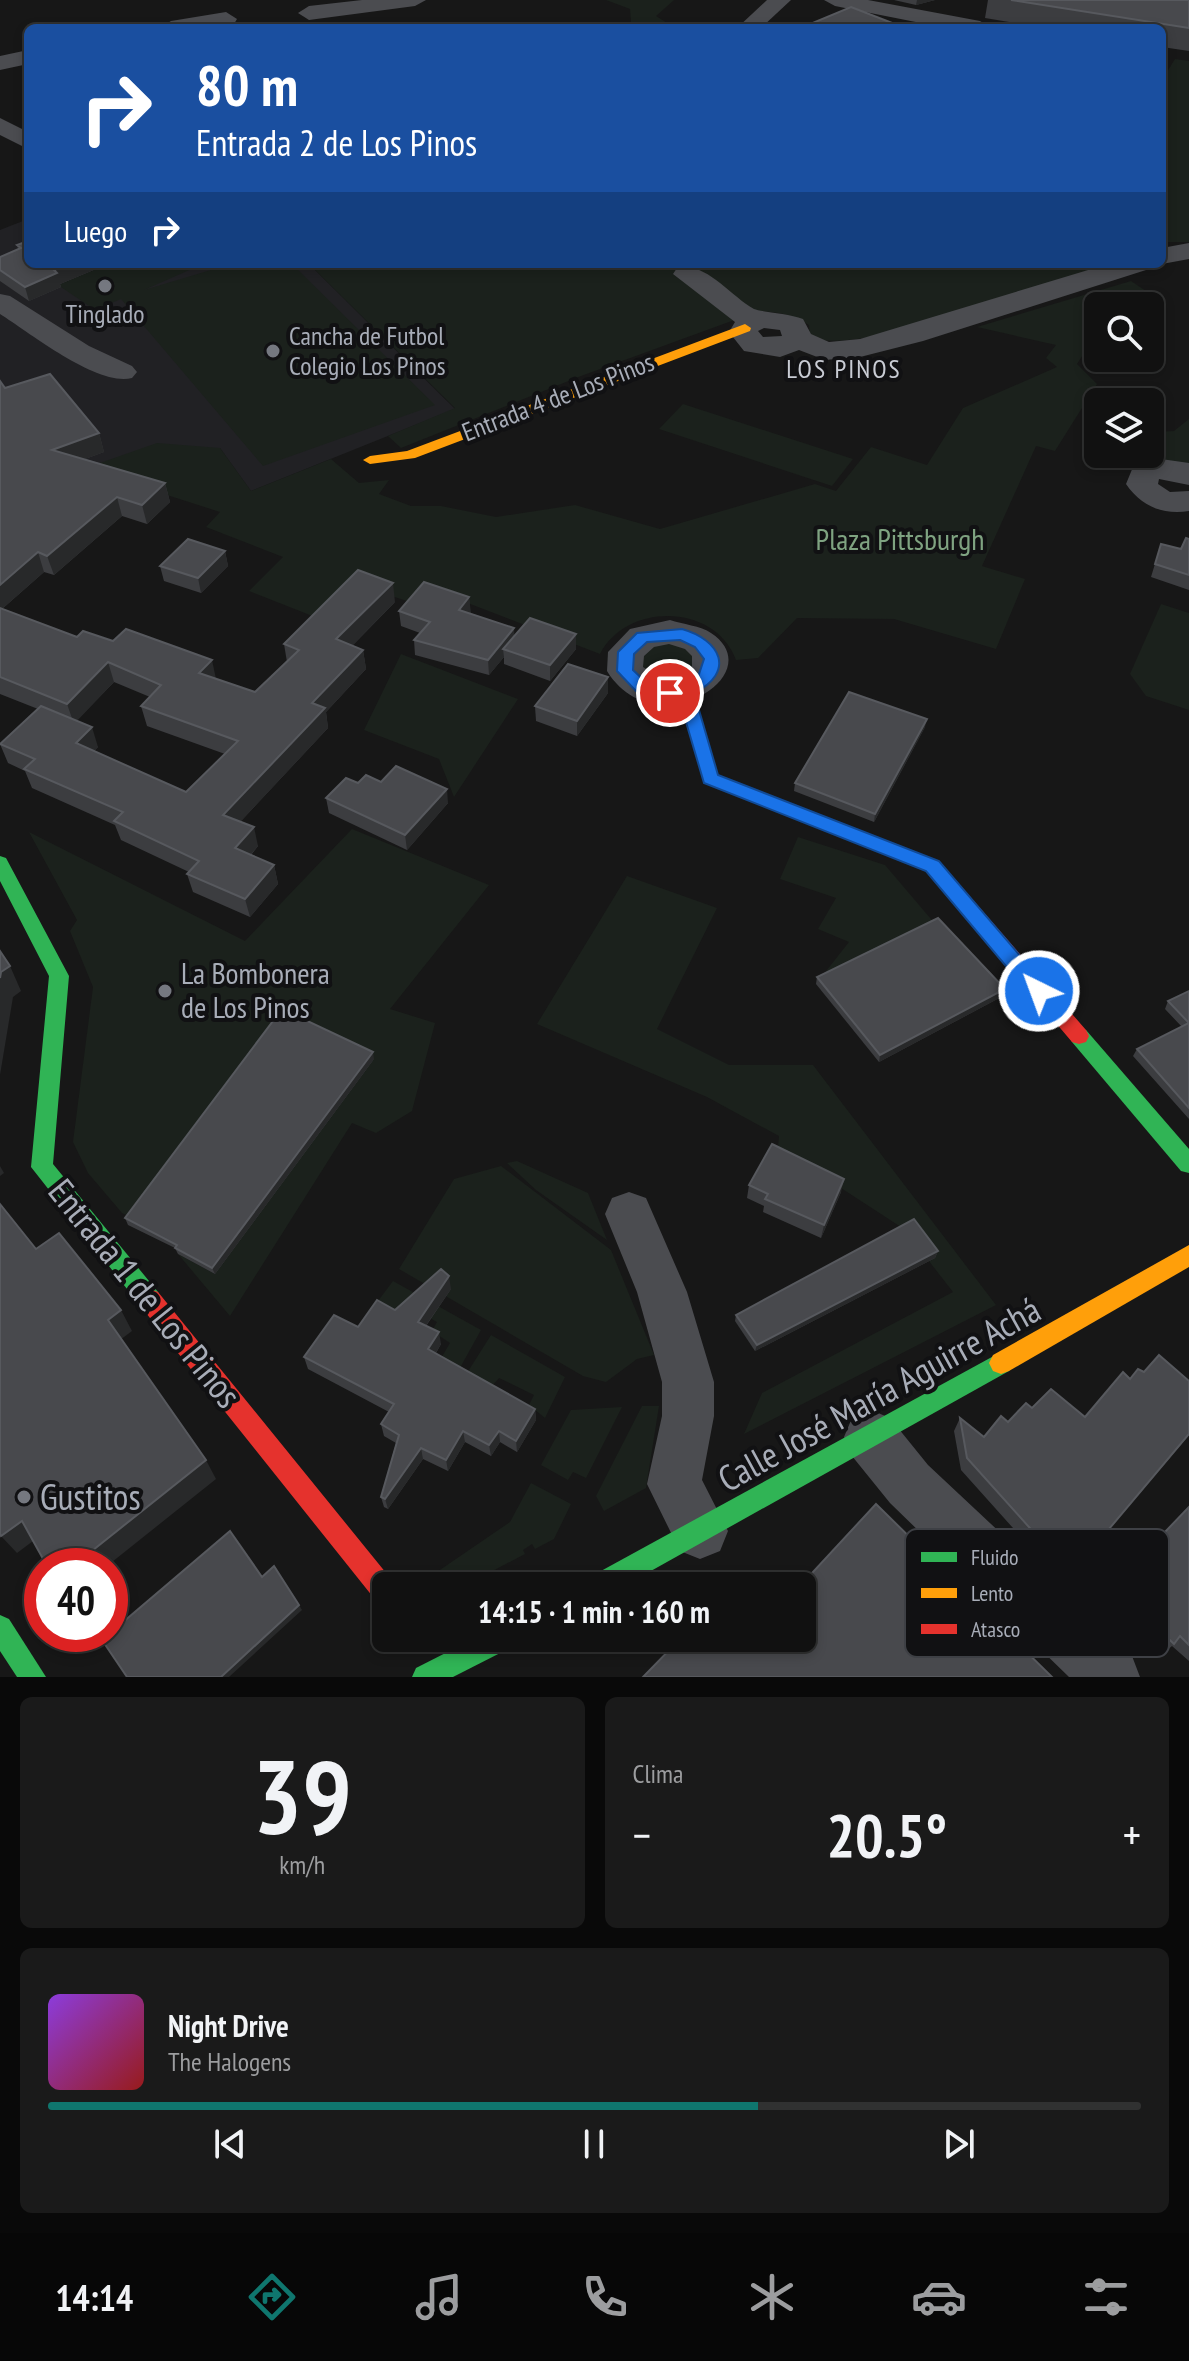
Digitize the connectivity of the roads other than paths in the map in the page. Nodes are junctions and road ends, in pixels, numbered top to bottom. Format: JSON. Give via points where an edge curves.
{"nodes":[{"id":1,"x":415,"y":0,"type":"edge"},
{"id":2,"x":780,"y":0,"type":"edge"},
{"id":3,"x":835,"y":0,"type":"edge"},
{"id":4,"x":308,"y":12,"type":"edge"},
{"id":5,"x":226,"y":19,"type":"dead end"},
{"id":6,"x":195,"y":24,"type":"edge"},
{"id":7,"x":753,"y":24,"type":"edge"},
{"id":8,"x":957,"y":24,"type":"edge"},
{"id":9,"x":24,"y":58,"type":"edge"},
{"id":10,"x":0,"y":63,"type":"edge"},
{"id":11,"x":0,"y":125,"type":"edge"},
{"id":12,"x":24,"y":140,"type":"edge"},
{"id":13,"x":1189,"y":251,"type":"edge"},
{"id":14,"x":1166,"y":255,"type":"edge"},
{"id":15,"x":1123,"y":268,"type":"edge"},
{"id":16,"x":687,"y":274,"type":"dead end"},
{"id":17,"x":0,"y":302,"type":"edge"},
{"id":18,"x":749,"y":324,"type":"junction"},
{"id":19,"x":122,"y":372,"type":"dead end"},
{"id":20,"x":370,"y":460,"type":"dead end"},
{"id":21,"x":1189,"y":475,"type":"edge"},
{"id":22,"x":1189,"y":501,"type":"edge"},
{"id":23,"x":685,"y":691,"type":"dead end"},
{"id":24,"x":0,"y":863,"type":"edge"},
{"id":25,"x":1189,"y":1164,"type":"edge"},
{"id":26,"x":629,"y":1214,"type":"dead end"},
{"id":27,"x":1189,"y":1255,"type":"edge"},
{"id":28,"x":871,"y":1437,"type":"junction"},
{"id":29,"x":956,"y":1529,"type":"edge"},
{"id":30,"x":700,"y":1531,"type":"junction"},
{"id":31,"x":625,"y":1572,"type":"edge"},
{"id":32,"x":372,"y":1576,"type":"edge"},
{"id":33,"x":0,"y":1628,"type":"edge"},
{"id":34,"x":466,"y":1652,"type":"edge"},
{"id":35,"x":1090,"y":1657,"type":"edge"},
{"id":36,"x":428,"y":1666,"type":"edge"},
{"id":37,"x":33,"y":1677,"type":"edge"},
{"id":38,"x":1111,"y":1677,"type":"edge"}],
"edges":[{"from":1,"to":4,"type":"street"},
{"from":2,"to":7,"type":"street"},
{"from":3,"to":8,"type":"street"},
{"from":5,"to":6,"type":"street"},
{"from":9,"to":10,"type":"street"},
{"from":11,"to":12,"type":"street"},
{"from":13,"to":14,"type":"street"},
{"from":15,"to":18,"type":"street","via":[[860,348],[825,351],[798,339],[788,347],[762,348],[748,342]]},
{"from":16,"to":18,"type":"street"},
{"from":17,"to":19,"type":"street","via":[[79,352]]},
{"from":18,"to":20,"type":"street","name":"Entrada 4 de Los Pinos","via":[[410,455]]},
{"from":21,"to":22,"type":"street","via":[[1158,469],[1144,474],[1142,484],[1158,499]]},
{"from":23,"to":25,"type":"street","via":[[710,779],[933,866]]},
{"from":24,"to":32,"type":"street","name":"Entrada 1 de Los Pinos","via":[[59,976],[42,1167]]},
{"from":26,"to":30,"type":"street","via":[[662,1292],[688,1382],[688,1416],[674,1484]]},
{"from":27,"to":28,"type":"street","name":"Calle José María Aguirre Achá"},
{"from":28,"to":29,"type":"street","via":[[909,1484]]},
{"from":28,"to":30,"type":"street","name":"Calle José María Aguirre Achá"},
{"from":30,"to":31,"type":"street","name":"Calle José María Aguirre Achá"},
{"from":33,"to":37,"type":"street"},
{"from":34,"to":36,"type":"street"},
{"from":35,"to":38,"type":"street"}]}
